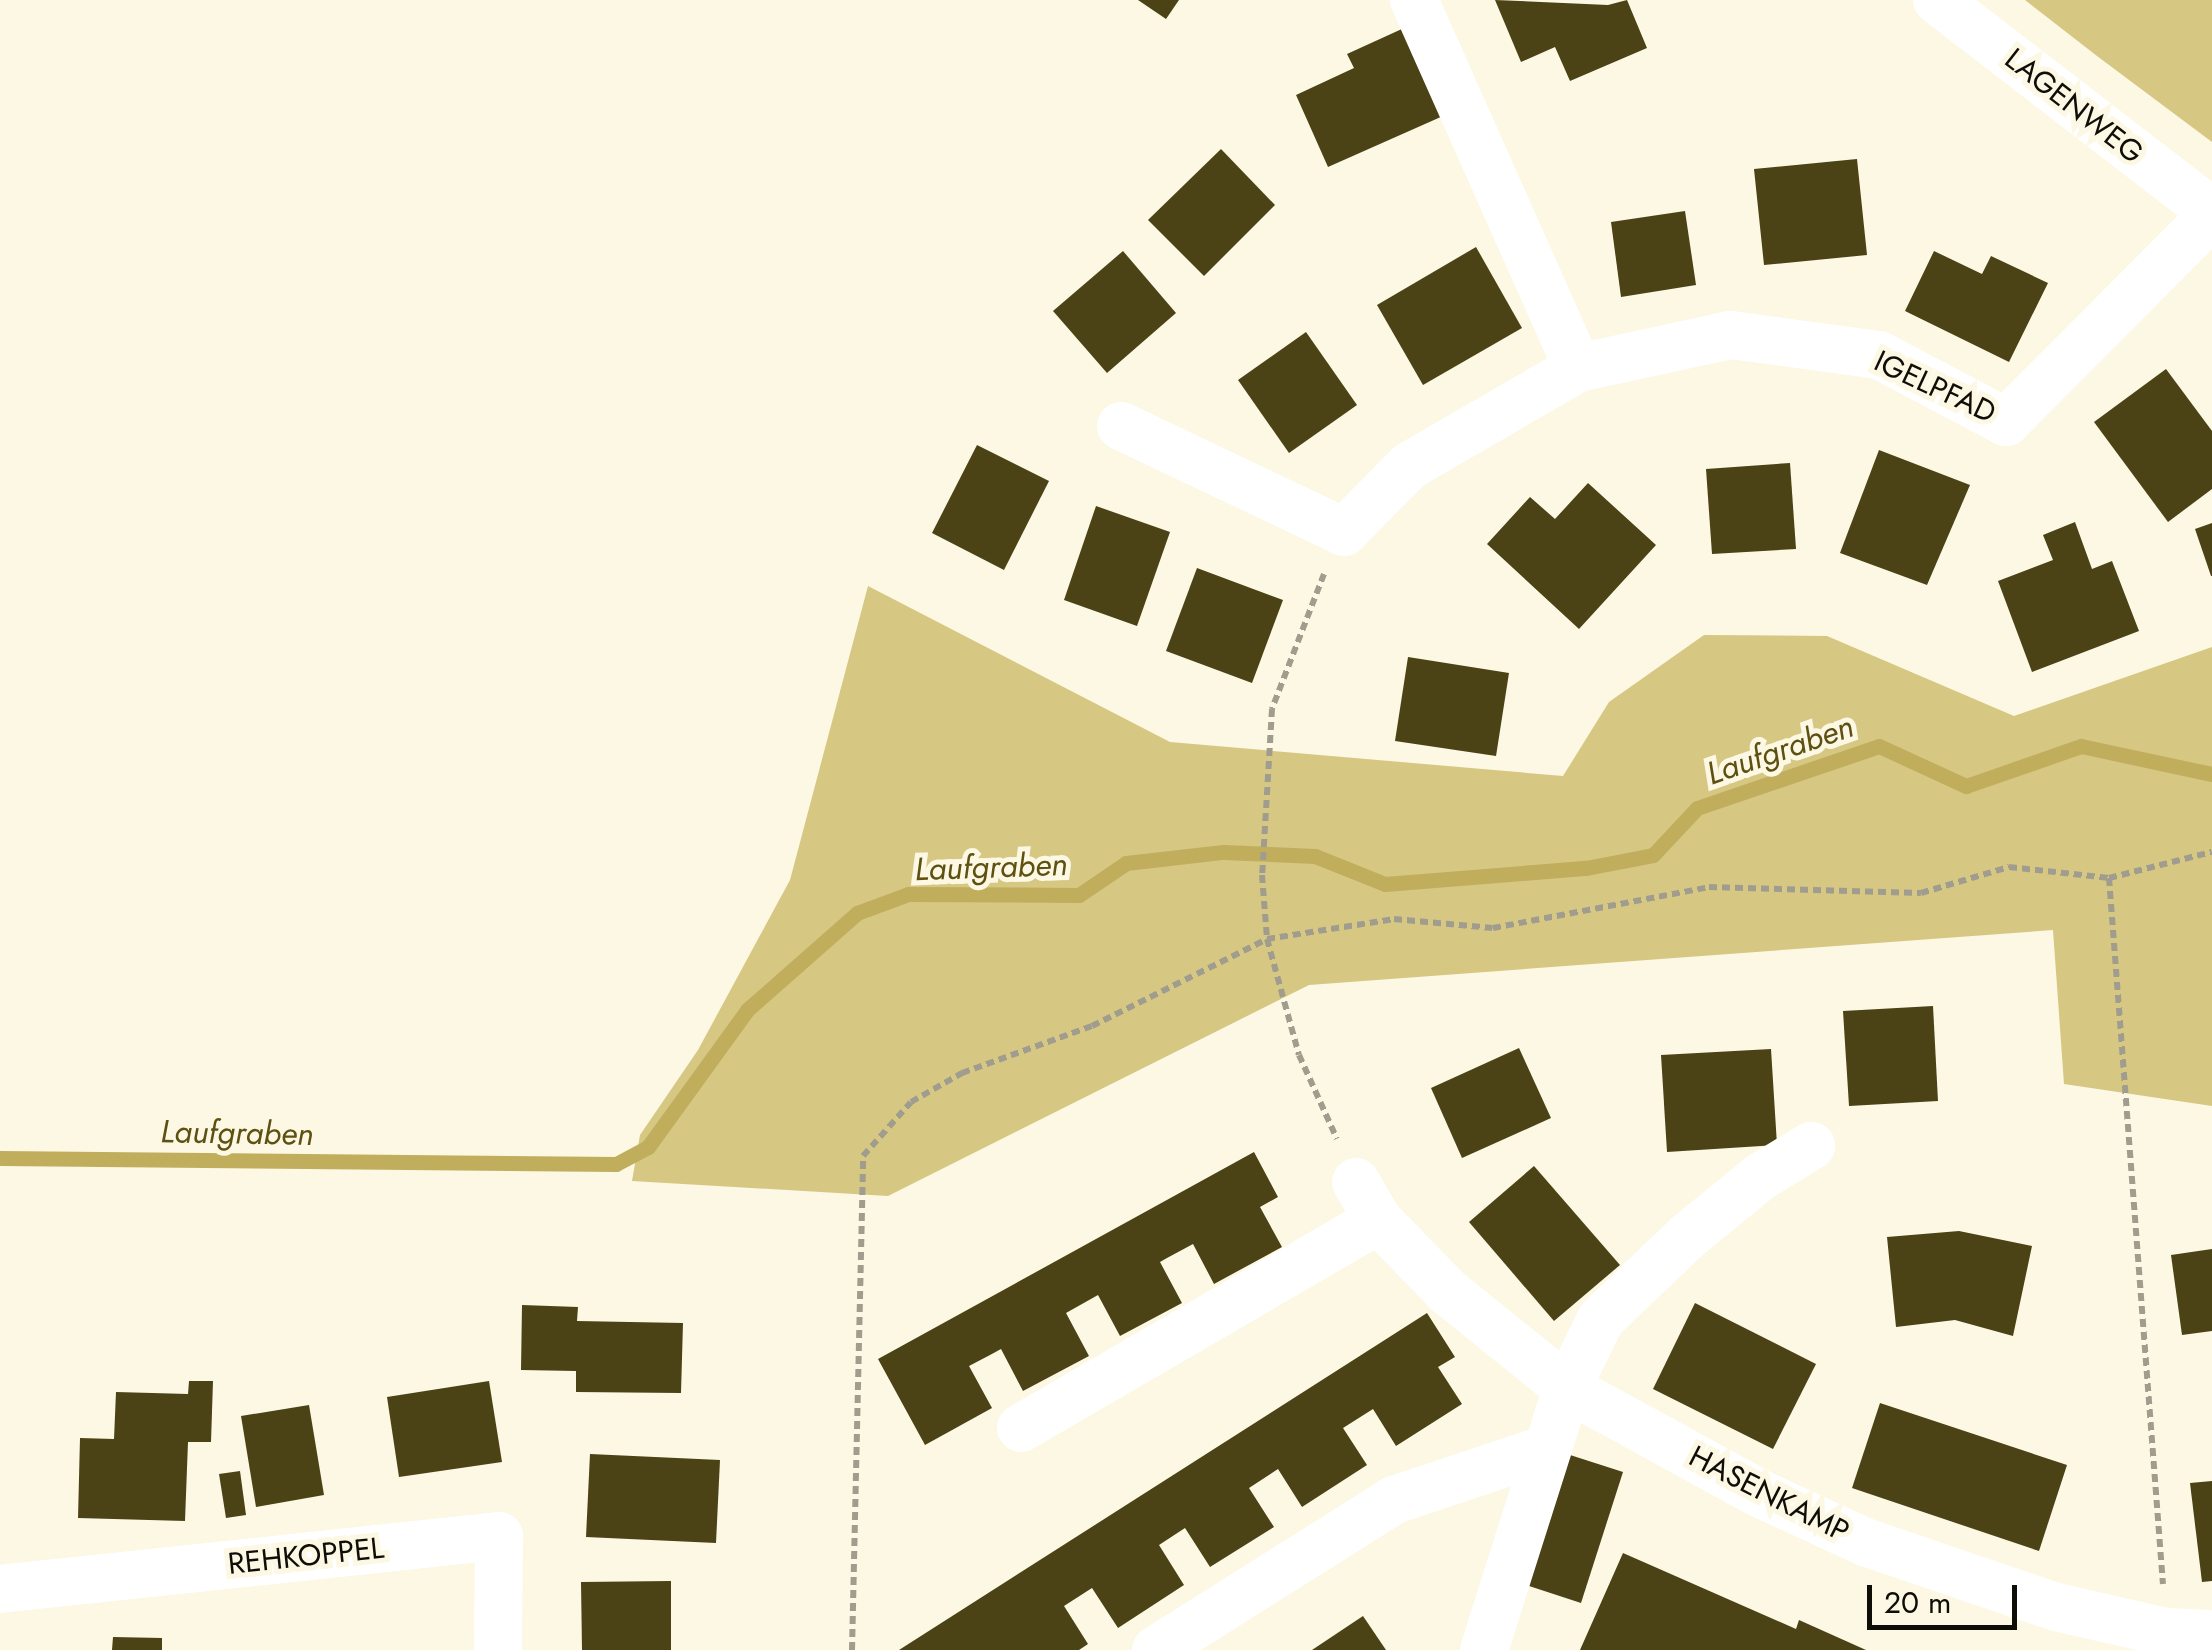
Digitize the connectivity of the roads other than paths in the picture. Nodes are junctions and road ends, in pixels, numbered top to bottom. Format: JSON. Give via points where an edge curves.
{"nodes":[{"id":1,"x":1414,"y":0,"type":"edge"},
{"id":2,"x":1937,"y":0,"type":"edge"},
{"id":3,"x":2212,"y":213,"type":"edge"},
{"id":4,"x":1578,"y":368,"type":"junction"},
{"id":5,"x":1122,"y":426,"type":"dead end"},
{"id":6,"x":1811,"y":1146,"type":"dead end"},
{"id":7,"x":1567,"y":1388,"type":"junction"},
{"id":8,"x":1021,"y":1428,"type":"dead end"},
{"id":9,"x":1546,"y":1449,"type":"junction"},
{"id":10,"x":0,"y":1589,"type":"edge"},
{"id":11,"x":2189,"y":1633,"type":"edge"},
{"id":12,"x":498,"y":1650,"type":"edge"},
{"id":13,"x":1156,"y":1650,"type":"edge"},
{"id":14,"x":1484,"y":1650,"type":"edge"}],
"edges":[{"from":1,"to":4,"type":"street"},
{"from":2,"to":3,"type":"street","name":"LAGENWEG"},
{"from":3,"to":4,"type":"street","name":"IGELPFAD","via":[[2006,422],[1879,356],[1732,335]]},
{"from":4,"to":5,"type":"street","name":"IGELPFAD","via":[[1409,466],[1344,532]]},
{"from":6,"to":7,"type":"street","via":[[1746,1189],[1600,1319]]},
{"from":7,"to":8,"type":"street","name":"HASENKAMP","via":[[1447,1291],[1367,1201]]},
{"from":7,"to":9,"type":"street"},
{"from":7,"to":11,"type":"street","name":"HASENKAMP","via":[[1761,1494],[1866,1542],[2056,1607]]},
{"from":9,"to":13,"type":"street","via":[[1394,1500]]},
{"from":9,"to":14,"type":"street"},
{"from":10,"to":12,"type":"street","name":"REHKOPPEL","via":[[499,1536]]}]}
